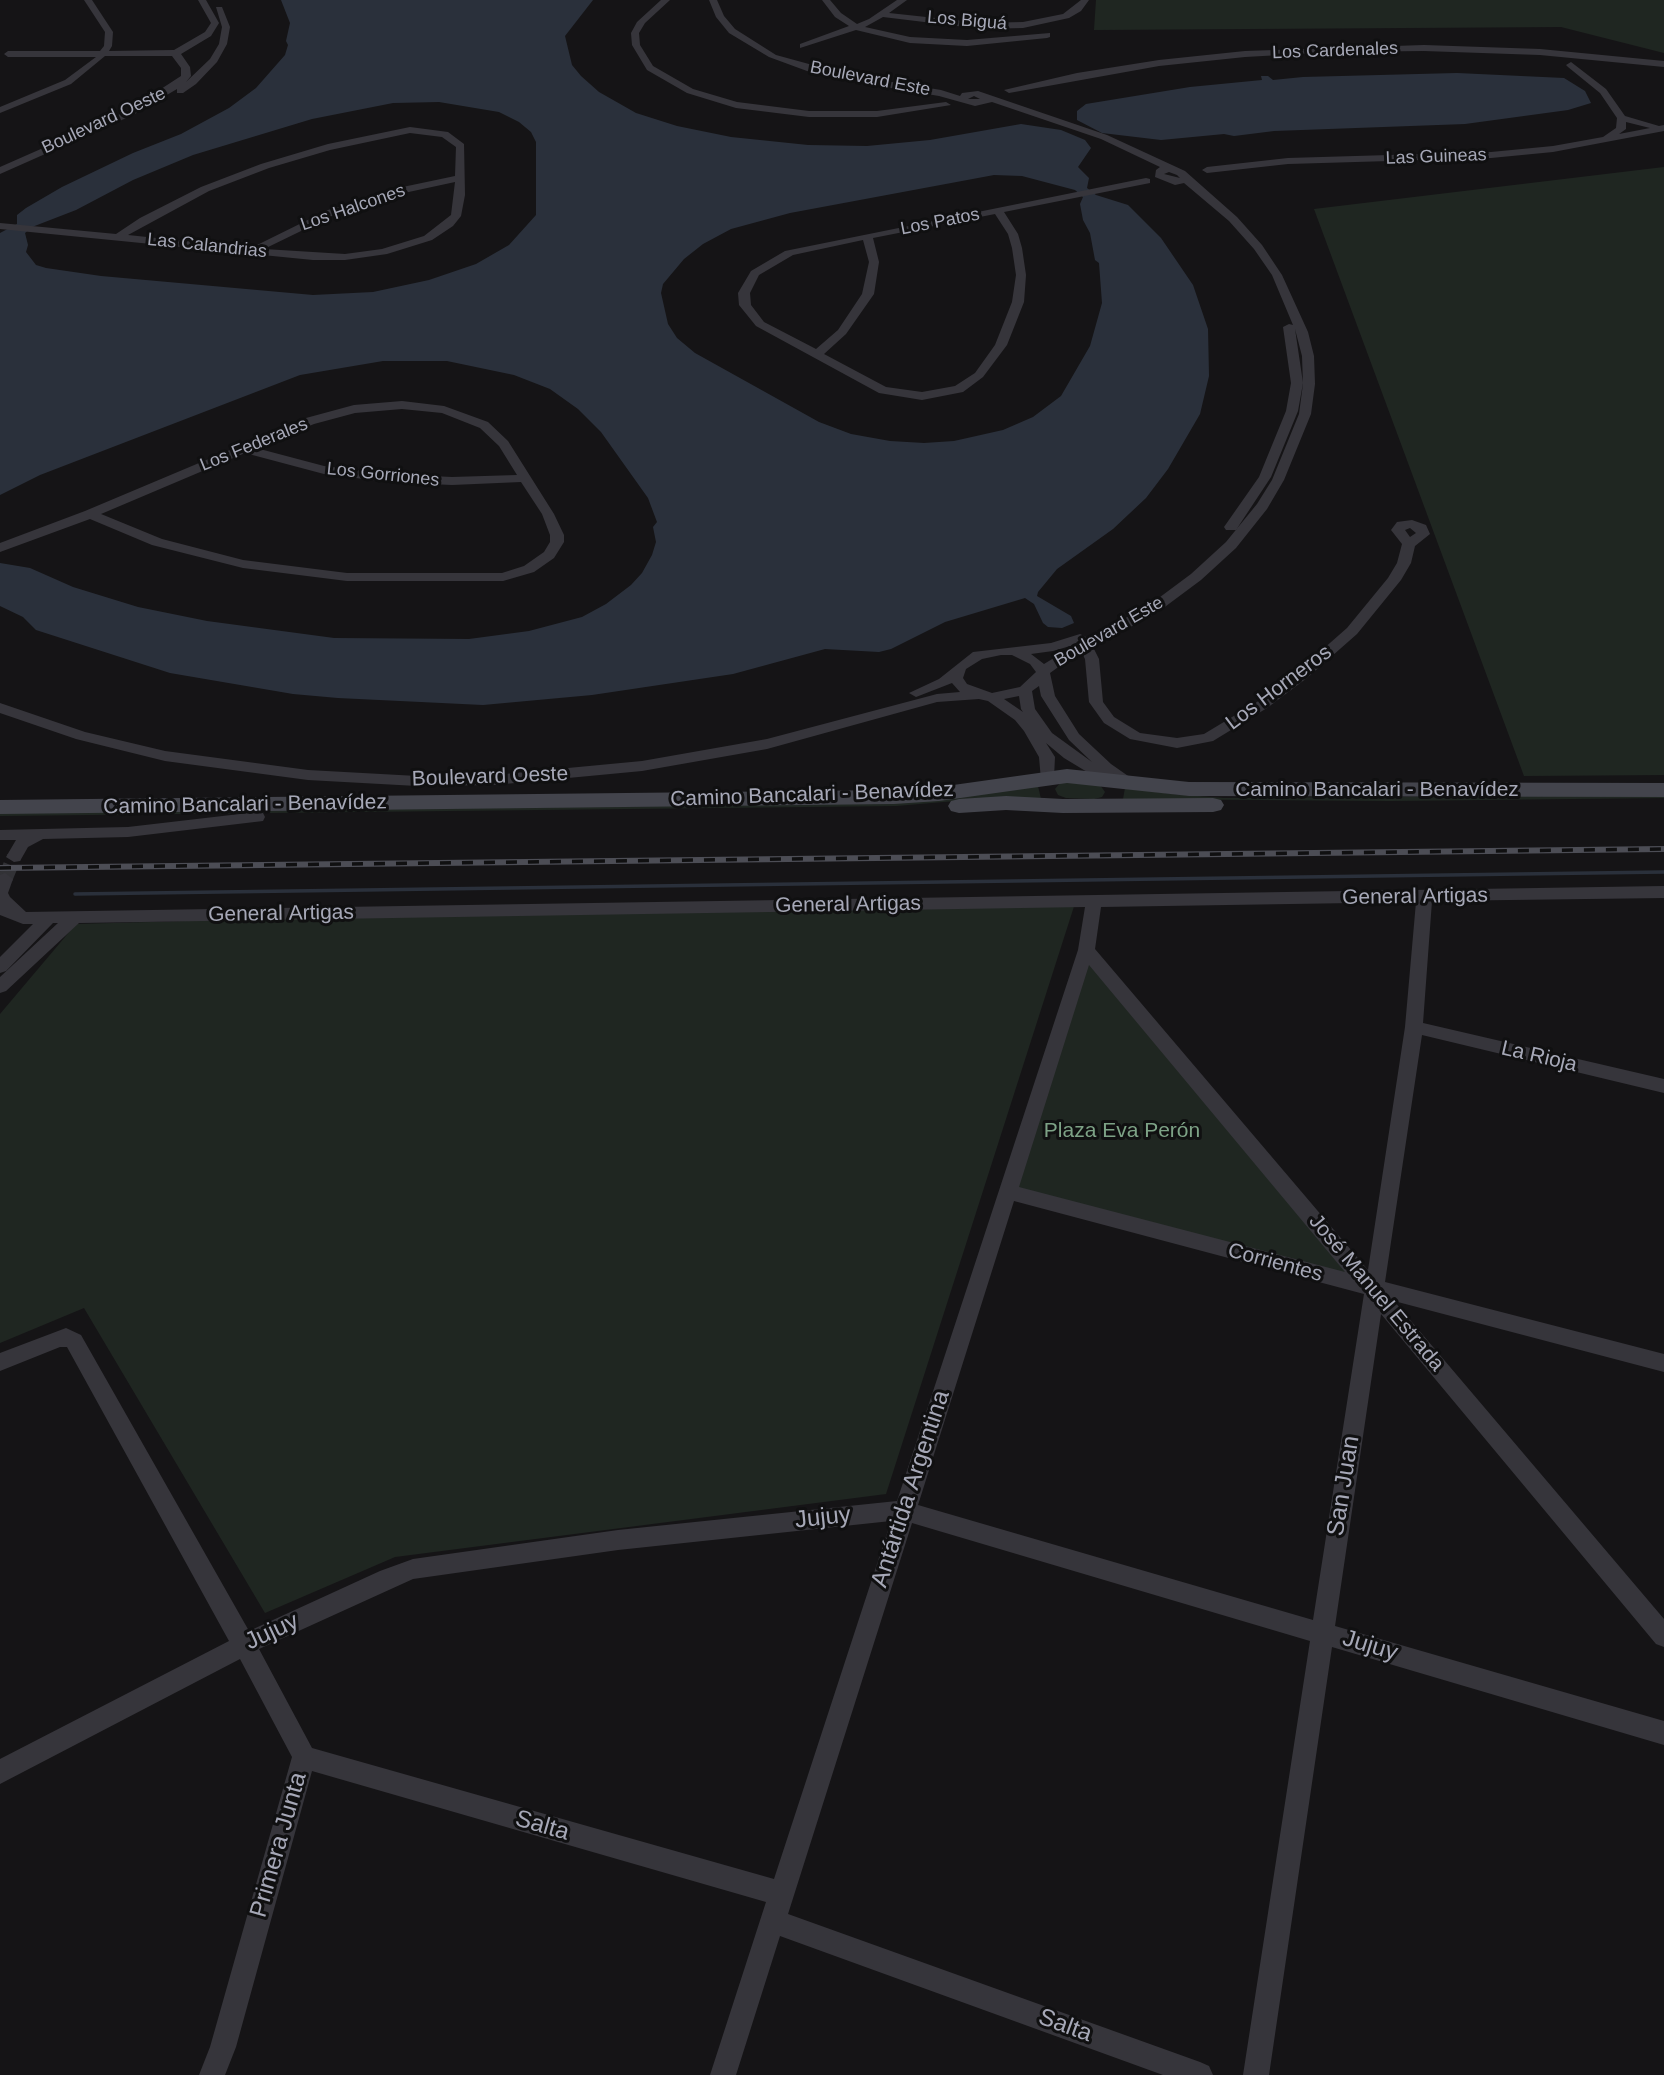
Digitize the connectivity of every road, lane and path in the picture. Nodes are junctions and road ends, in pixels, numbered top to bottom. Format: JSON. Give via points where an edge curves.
{"nodes":[{"id":1,"x":88,"y":0,"type":"edge"},
{"id":2,"x":666,"y":0,"type":"edge"},
{"id":3,"x":713,"y":0,"type":"edge"},
{"id":4,"x":722,"y":0,"type":"edge"},
{"id":5,"x":826,"y":0,"type":"edge"},
{"id":6,"x":902,"y":0,"type":"edge"},
{"id":7,"x":1085,"y":0,"type":"edge"},
{"id":8,"x":210,"y":4,"type":"edge"},
{"id":9,"x":884,"y":15,"type":"junction"},
{"id":10,"x":856,"y":27,"type":"junction"},
{"id":11,"x":1047,"y":35,"type":"dead end"},
{"id":12,"x":200,"y":39,"type":"junction"},
{"id":13,"x":222,"y":39,"type":"junction"},
{"id":14,"x":103,"y":52,"type":"junction"},
{"id":15,"x":786,"y":52,"type":"junction"},
{"id":16,"x":1519,"y":52,"type":"junction"},
{"id":17,"x":176,"y":53,"type":"junction"},
{"id":18,"x":8,"y":54,"type":"dead end"},
{"id":19,"x":1584,"y":55,"type":"junction"},
{"id":20,"x":1664,"y":64,"type":"edge"},
{"id":21,"x":208,"y":65,"type":"junction"},
{"id":22,"x":1571,"y":65,"type":"junction"},
{"id":23,"x":185,"y":67,"type":"junction"},
{"id":24,"x":1009,"y":90,"type":"junction"},
{"id":25,"x":975,"y":98,"type":"junction"},
{"id":26,"x":157,"y":102,"type":"junction"},
{"id":27,"x":946,"y":105,"type":"junction"},
{"id":28,"x":0,"y":110,"type":"edge"},
{"id":29,"x":1622,"y":118,"type":"junction"},
{"id":30,"x":1664,"y":128,"type":"edge"},
{"id":31,"x":1603,"y":138,"type":"junction"},
{"id":32,"x":46,"y":151,"type":"junction"},
{"id":33,"x":0,"y":171,"type":"edge"},
{"id":34,"x":1173,"y":176,"type":"junction"},
{"id":35,"x":0,"y":177,"type":"edge"},
{"id":36,"x":459,"y":178,"type":"junction"},
{"id":37,"x":998,"y":210,"type":"junction"},
{"id":38,"x":5,"y":227,"type":"edge"},
{"id":39,"x":867,"y":236,"type":"junction"},
{"id":40,"x":117,"y":238,"type":"junction"},
{"id":41,"x":252,"y":251,"type":"junction"},
{"id":42,"x":816,"y":355,"type":"junction"},
{"id":43,"x":244,"y":449,"type":"junction"},
{"id":44,"x":524,"y":478,"type":"junction"},
{"id":45,"x":90,"y":514,"type":"junction"},
{"id":46,"x":1409,"y":544,"type":"dead end"},
{"id":47,"x":0,"y":548,"type":"edge"},
{"id":48,"x":1084,"y":642,"type":"junction"},
{"id":49,"x":1015,"y":651,"type":"junction"},
{"id":50,"x":1042,"y":672,"type":"junction"},
{"id":51,"x":957,"y":673,"type":"junction"},
{"id":52,"x":1025,"y":690,"type":"junction"},
{"id":53,"x":934,"y":692,"type":"junction"},
{"id":54,"x":0,"y":696,"type":"edge"},
{"id":55,"x":985,"y":696,"type":"junction"},
{"id":56,"x":0,"y":708,"type":"edge"},
{"id":57,"x":324,"y":771,"type":"junction"},
{"id":58,"x":1046,"y":777,"type":"junction"},
{"id":59,"x":1118,"y":780,"type":"junction"},
{"id":60,"x":1664,"y":790,"type":"edge"},
{"id":61,"x":1664,"y":802,"type":"edge"},
{"id":62,"x":1102,"y":805,"type":"junction"},
{"id":63,"x":1063,"y":806,"type":"junction"},
{"id":64,"x":0,"y":807,"type":"edge"},
{"id":65,"x":257,"y":817,"type":"junction"},
{"id":66,"x":0,"y":820,"type":"edge"},
{"id":67,"x":0,"y":835,"type":"edge"},
{"id":68,"x":39,"y":835,"type":"junction"},
{"id":69,"x":5,"y":879,"type":"dead end"},
{"id":70,"x":1664,"y":892,"type":"edge"},
{"id":71,"x":1423,"y":897,"type":"junction"},
{"id":72,"x":1094,"y":902,"type":"junction"},
{"id":73,"x":0,"y":909,"type":"edge"},
{"id":74,"x":75,"y":917,"type":"junction"},
{"id":75,"x":40,"y":918,"type":"junction"},
{"id":76,"x":1086,"y":950,"type":"junction"},
{"id":77,"x":0,"y":967,"type":"edge"},
{"id":78,"x":0,"y":987,"type":"edge"},
{"id":79,"x":1414,"y":1027,"type":"junction"},
{"id":80,"x":1664,"y":1086,"type":"edge"},
{"id":81,"x":1009,"y":1192,"type":"junction"},
{"id":82,"x":1374,"y":1290,"type":"junction"},
{"id":83,"x":0,"y":1362,"type":"edge"},
{"id":84,"x":1664,"y":1363,"type":"edge"},
{"id":85,"x":904,"y":1511,"type":"junction"},
{"id":86,"x":1322,"y":1632,"type":"junction"},
{"id":87,"x":1664,"y":1636,"type":"edge"},
{"id":88,"x":244,"y":1645,"type":"junction"},
{"id":89,"x":1664,"y":1733,"type":"edge"},
{"id":90,"x":304,"y":1757,"type":"junction"},
{"id":91,"x":0,"y":1772,"type":"edge"},
{"id":92,"x":781,"y":1894,"type":"junction"},
{"id":93,"x":773,"y":1921,"type":"junction"},
{"id":94,"x":212,"y":2075,"type":"edge"},
{"id":95,"x":723,"y":2075,"type":"edge"},
{"id":96,"x":1200,"y":2075,"type":"edge"},
{"id":97,"x":1256,"y":2075,"type":"edge"}],
"edges":[{"from":1,"to":14,"type":"street","via":[[109,32]]},
{"from":2,"to":27,"type":"street","via":[[641,22],[635,45],[650,68],[690,92],[745,107],[809,114],[877,114]]},
{"from":3,"to":15,"type":"street","name":"Boulevard Este","via":[[732,32]]},
{"from":4,"to":15,"type":"street","name":"Boulevard Este","via":[[738,28],[758,43]]},
{"from":5,"to":10,"type":"street"},
{"from":6,"to":9,"type":"street"},
{"from":7,"to":9,"type":"street","name":"Los Biguá","via":[[1058,19],[1012,26]]},
{"from":8,"to":12,"type":"street","via":[[215,23]]},
{"from":8,"to":13,"type":"street","via":[[226,27]]},
{"from":9,"to":10,"type":"street"},
{"from":10,"to":11,"type":"street","via":[[937,42]]},
{"from":10,"to":15,"type":"street"},
{"from":12,"to":13,"type":"street"},
{"from":12,"to":17,"type":"street"},
{"from":13,"to":21,"type":"street","name":"Boulevard Oeste","via":[[219,52]]},
{"from":14,"to":17,"type":"street"},
{"from":14,"to":18,"type":"street"},
{"from":14,"to":28,"type":"street","via":[[90,68],[68,82]]},
{"from":15,"to":25,"type":"street","name":"Boulevard Este","via":[[839,76]]},
{"from":16,"to":19,"type":"street","name":"Los Cardenales"},
{"from":16,"to":22,"type":"street"},
{"from":16,"to":24,"type":"street","name":"Los Cardenales","via":[[1373,48],[1256,53],[1114,69]]},
{"from":17,"to":23,"type":"street","name":"Boulevard Oeste"},
{"from":19,"to":20,"type":"street","name":"Los Cardenales"},
{"from":19,"to":22,"type":"street","via":[[1572,59]]},
{"from":21,"to":23,"type":"street"},
{"from":21,"to":26,"type":"street","name":"Boulevard Oeste","via":[[193,82]]},
{"from":22,"to":29,"type":"street","via":[[1603,91]]},
{"from":23,"to":26,"type":"street","name":"Boulevard Oeste","via":[[182,82]]},
{"from":24,"to":25,"type":"street","name":"Los Cardenales"},
{"from":24,"to":25,"type":"street","name":"Los Cardenales"},
{"from":25,"to":27,"type":"street"},
{"from":25,"to":27,"type":"street"},
{"from":25,"to":34,"type":"street","name":"Boulevard Este","via":[[1041,116],[1120,147]]},
{"from":26,"to":32,"type":"street","name":"Boulevard Oeste"},
{"from":29,"to":30,"type":"street"},
{"from":29,"to":31,"type":"street","via":[[1621,130]]},
{"from":30,"to":31,"type":"street","name":"Las Guineas"},
{"from":31,"to":34,"type":"street","name":"Las Guineas","via":[[1491,155],[1288,161]]},
{"from":32,"to":33,"type":"street","name":"Boulevard Oeste"},
{"from":32,"to":35,"type":"street","name":"Boulevard Oeste"},
{"from":34,"to":37,"type":"street","name":"Los Patos"},
{"from":34,"to":48,"type":"street","name":"Boulevard Este","via":[[1254,247],[1292,317],[1301,395],[1271,478],[1203,564]]},
{"from":36,"to":40,"type":"street","via":[[461,146],[453,137],[423,130],[389,133],[236,177],[174,204]]},
{"from":36,"to":41,"type":"street","name":"Los Halcones","via":[[393,192],[332,212]]},
{"from":36,"to":41,"type":"street","name":"Las Calandrias","via":[[456,216],[438,232],[412,244],[345,257]]},
{"from":37,"to":39,"type":"street","name":"Los Patos"},
{"from":37,"to":42,"type":"street","via":[[1017,248],[1018,302],[1000,345],[969,384],[938,394],[894,394]]},
{"from":38,"to":40,"type":"street","name":"Las Calandrias"},
{"from":39,"to":42,"type":"street","via":[[874,262],[868,295],[842,332]]},
{"from":39,"to":42,"type":"street","name":"Los Patos","via":[[777,258],[755,273],[746,286],[744,299],[753,317]]},
{"from":40,"to":41,"type":"street","name":"Las Calandrias"},
{"from":43,"to":44,"type":"street","name":"Los Gorriones","via":[[324,470],[388,478]]},
{"from":43,"to":44,"type":"street","name":"Los Federales","via":[[333,414],[378,406],[425,407],[460,414],[484,425],[504,444]]},
{"from":43,"to":45,"type":"street","name":"Los Federales"},
{"from":44,"to":45,"type":"street","name":"Los Federales","via":[[556,528],[557,542],[549,555],[529,569],[503,577],[381,579],[243,564],[157,542]]},
{"from":45,"to":47,"type":"street","name":"Los Federales"},
{"from":46,"to":48,"type":"street","name":"Los Horneros","via":[[1394,580],[1352,631],[1262,705],[1208,738],[1155,741],[1135,736],[1109,720],[1096,702],[1092,659]]},
{"from":48,"to":49,"type":"street","name":"Boulevard Este"},
{"from":48,"to":50,"type":"street","name":"Boulevard Este"},
{"from":49,"to":50,"type":"street","via":[[1035,661]]},
{"from":49,"to":51,"type":"street","name":"Boulevard Este","via":[[978,655]]},
{"from":50,"to":52,"type":"street","name":"Boulevard Este"},
{"from":50,"to":59,"type":"street","via":[[1048,696],[1074,737]]},
{"from":51,"to":53,"type":"street","name":"Boulevard Oeste"},
{"from":51,"to":55,"type":"street","via":[[962,687]]},
{"from":52,"to":55,"type":"street","name":"Boulevard Oeste"},
{"from":52,"to":59,"type":"street","via":[[1028,709],[1047,736],[1081,764]]},
{"from":53,"to":55,"type":"street","name":"Boulevard Oeste"},
{"from":53,"to":57,"type":"street","name":"Boulevard Oeste","via":[[807,734],[642,766],[417,781]]},
{"from":54,"to":57,"type":"street","name":"Boulevard Oeste","via":[[77,723],[167,746]]},
{"from":55,"to":58,"type":"street","via":[[1020,717],[1030,729],[1047,757]]},
{"from":56,"to":57,"type":"street","name":"Boulevard Oeste","via":[[81,736],[166,756]]},
{"from":58,"to":59,"type":"main road","name":"Camino Bancalari - Benavídez"},
{"from":58,"to":63,"type":"main road","via":[[1045,790]]},
{"from":58,"to":64,"type":"main road","name":"Camino Bancalari - Benavídez","via":[[894,797]]},
{"from":59,"to":60,"type":"main road","name":"Camino Bancalari - Benavídez","via":[[1189,789],[1265,791]]},
{"from":59,"to":62,"type":"main road","via":[[1114,797]]},
{"from":61,"to":62,"type":"main road","name":"Camino Bancalari - Benavídez"},
{"from":62,"to":63,"type":"main road","name":"Camino Bancalari - Benavídez"},
{"from":63,"to":65,"type":"main road","name":"Camino Bancalari - Benavídez","via":[[1006,803],[909,810]]},
{"from":65,"to":66,"type":"main road","name":"Camino Bancalari - Benavídez"},
{"from":65,"to":68,"type":"street","via":[[128,832]]},
{"from":67,"to":68,"type":"street"},
{"from":67,"to":68,"type":"street","via":[[9,842],[10,858],[22,843]]},
{"from":69,"to":75,"type":"street","via":[[0,893],[3,900],[12,910]]},
{"from":70,"to":71,"type":"street","name":"General Artigas"},
{"from":71,"to":72,"type":"street","name":"General Artigas"},
{"from":71,"to":79,"type":"street","name":"San Juan"},
{"from":72,"to":74,"type":"street","name":"General Artigas"},
{"from":72,"to":76,"type":"street","name":"Antártida Argentina"},
{"from":73,"to":75,"type":"street","name":"General Artigas","via":[[14,916]]},
{"from":74,"to":75,"type":"street","name":"General Artigas"},
{"from":74,"to":78,"type":"street"},
{"from":75,"to":77,"type":"street"},
{"from":76,"to":81,"type":"street","name":"Antártida Argentina"},
{"from":76,"to":82,"type":"street","name":"José Manuel Estrada"},
{"from":79,"to":80,"type":"street","name":"La Rioja"},
{"from":79,"to":82,"type":"street","name":"San Juan"},
{"from":81,"to":82,"type":"street","name":"Corrientes"},
{"from":81,"to":85,"type":"street","name":"Antártida Argentina"},
{"from":82,"to":84,"type":"street","name":"Corrientes"},
{"from":82,"to":86,"type":"street","name":"San Juan"},
{"from":82,"to":87,"type":"street","name":"José Manuel Estrada"},
{"from":83,"to":88,"type":"street","name":"Primera Junta","via":[[66,1337],[74,1341]]},
{"from":85,"to":86,"type":"street","name":"Jujuy"},
{"from":85,"to":88,"type":"street","name":"Jujuy","via":[[618,1540],[412,1569]]},
{"from":85,"to":92,"type":"street","name":"Antártida Argentina"},
{"from":86,"to":89,"type":"street","name":"Jujuy"},
{"from":86,"to":97,"type":"street","name":"San Juan"},
{"from":88,"to":90,"type":"street","name":"Primera Junta"},
{"from":88,"to":91,"type":"street","name":"Jujuy"},
{"from":90,"to":92,"type":"street","name":"Salta"},
{"from":90,"to":94,"type":"street","name":"Primera Junta"},
{"from":92,"to":93,"type":"street","name":"Antártida Argentina"},
{"from":93,"to":95,"type":"street","name":"Antártida Argentina"},
{"from":93,"to":96,"type":"street","name":"Salta"}]}
